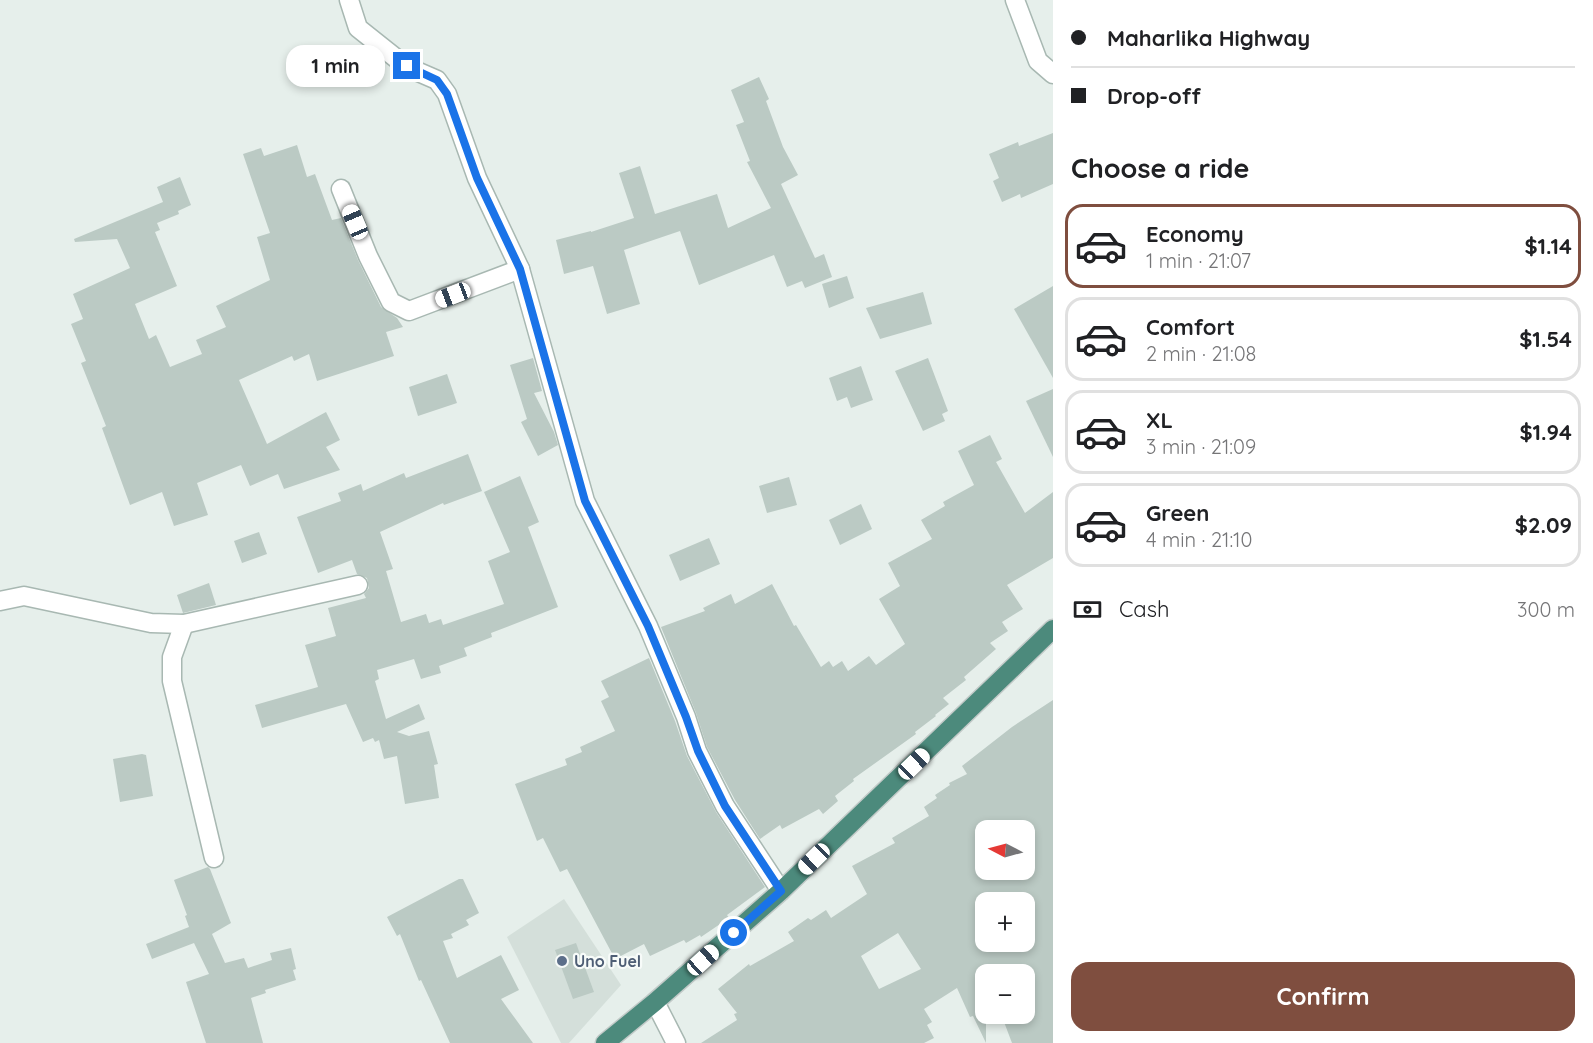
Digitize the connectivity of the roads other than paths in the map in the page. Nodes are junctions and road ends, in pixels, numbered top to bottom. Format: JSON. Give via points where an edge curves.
{"nodes":[{"id":1,"x":349,"y":0,"type":"edge"},
{"id":2,"x":1015,"y":0,"type":"edge"},
{"id":3,"x":1053,"y":74,"type":"edge"},
{"id":4,"x":341,"y":189,"type":"dead end"},
{"id":5,"x":520,"y":269,"type":"junction"},
{"id":6,"x":358,"y":585,"type":"dead end"},
{"id":7,"x":0,"y":601,"type":"edge"},
{"id":8,"x":184,"y":624,"type":"junction"},
{"id":9,"x":1053,"y":629,"type":"edge"},
{"id":10,"x":214,"y":858,"type":"dead end"},
{"id":11,"x":781,"y":891,"type":"junction"},
{"id":12,"x":656,"y":1002,"type":"junction"},
{"id":13,"x":605,"y":1043,"type":"edge"},
{"id":14,"x":676,"y":1043,"type":"edge"}],
"edges":[{"from":1,"to":5,"type":"street","via":[[358,28],[407,66],[437,80],[447,94],[477,178]]},
{"from":2,"to":3,"type":"street","via":[[1038,61]]},
{"from":4,"to":5,"type":"street","via":[[390,302],[409,311]]},
{"from":5,"to":11,"type":"street","via":[[585,501],[648,626],[711,779]]},
{"from":6,"to":8,"type":"street"},
{"from":7,"to":8,"type":"street","via":[[24,596],[151,623]]},
{"from":8,"to":10,"type":"street","via":[[172,657],[172,681]]},
{"from":9,"to":11,"type":"highway"},
{"from":11,"to":12,"type":"highway"},
{"from":12,"to":13,"type":"highway"},
{"from":12,"to":14,"type":"street"}]}
